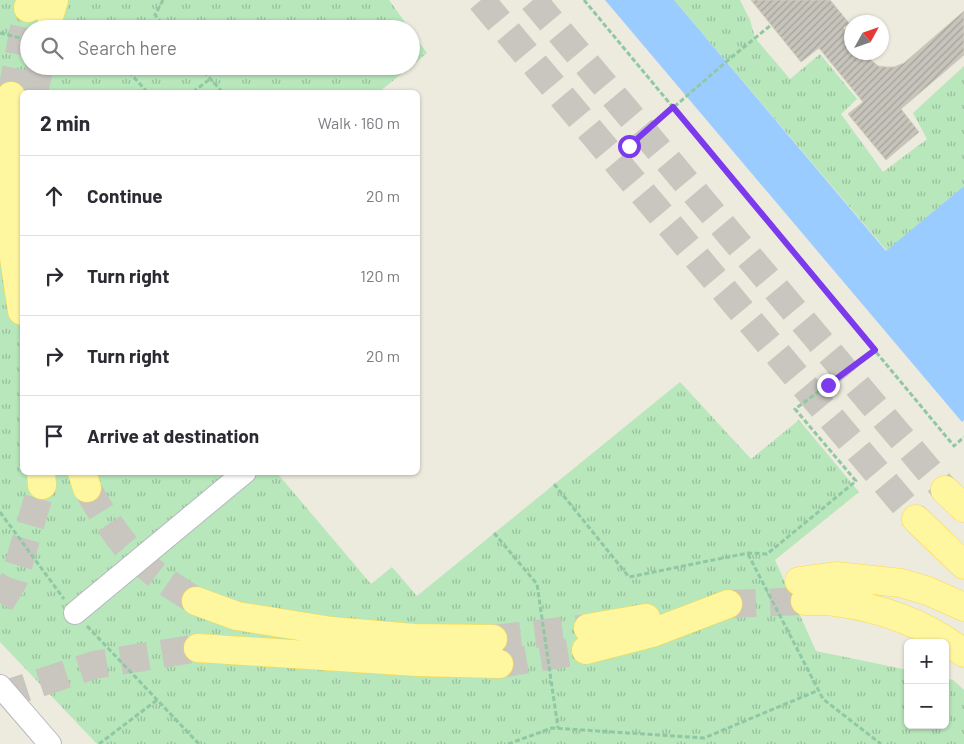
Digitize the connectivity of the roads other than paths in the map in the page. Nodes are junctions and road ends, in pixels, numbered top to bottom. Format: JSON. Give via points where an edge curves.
{"nodes":[{"id":1,"x":11,"y":96,"type":"tunnel mouth"},
{"id":2,"x":20,"y":298,"type":"edge"},
{"id":3,"x":241,"y":475,"type":"edge"},
{"id":4,"x":916,"y":519,"type":"tunnel mouth"},
{"id":5,"x":964,"y":565,"type":"edge"},
{"id":6,"x":196,"y":601,"type":"tunnel mouth"},
{"id":7,"x":728,"y":604,"type":"tunnel mouth"},
{"id":8,"x":964,"y":607,"type":"edge"},
{"id":9,"x":74,"y":613,"type":"road end"},
{"id":10,"x":587,"y":639,"type":"tunnel mouth"},
{"id":11,"x":198,"y":648,"type":"tunnel mouth"},
{"id":12,"x":964,"y":653,"type":"edge"},
{"id":13,"x":0,"y":686,"type":"edge"},
{"id":14,"x":50,"y":744,"type":"edge"}],
"edges":[{"from":1,"to":2,"type":"main road","via":[[6,157],[10,231]]},
{"from":3,"to":9,"type":"street"},
{"from":4,"to":5,"type":"main road"},
{"from":6,"to":11,"type":"main road","via":[[237,616],[414,638],[496,652],[417,662]]},
{"from":7,"to":10,"type":"main road","via":[[652,632]]},
{"from":8,"to":12,"type":"main road","via":[[901,583],[836,576],[802,591],[906,620]]},
{"from":13,"to":14,"type":"street"}]}
